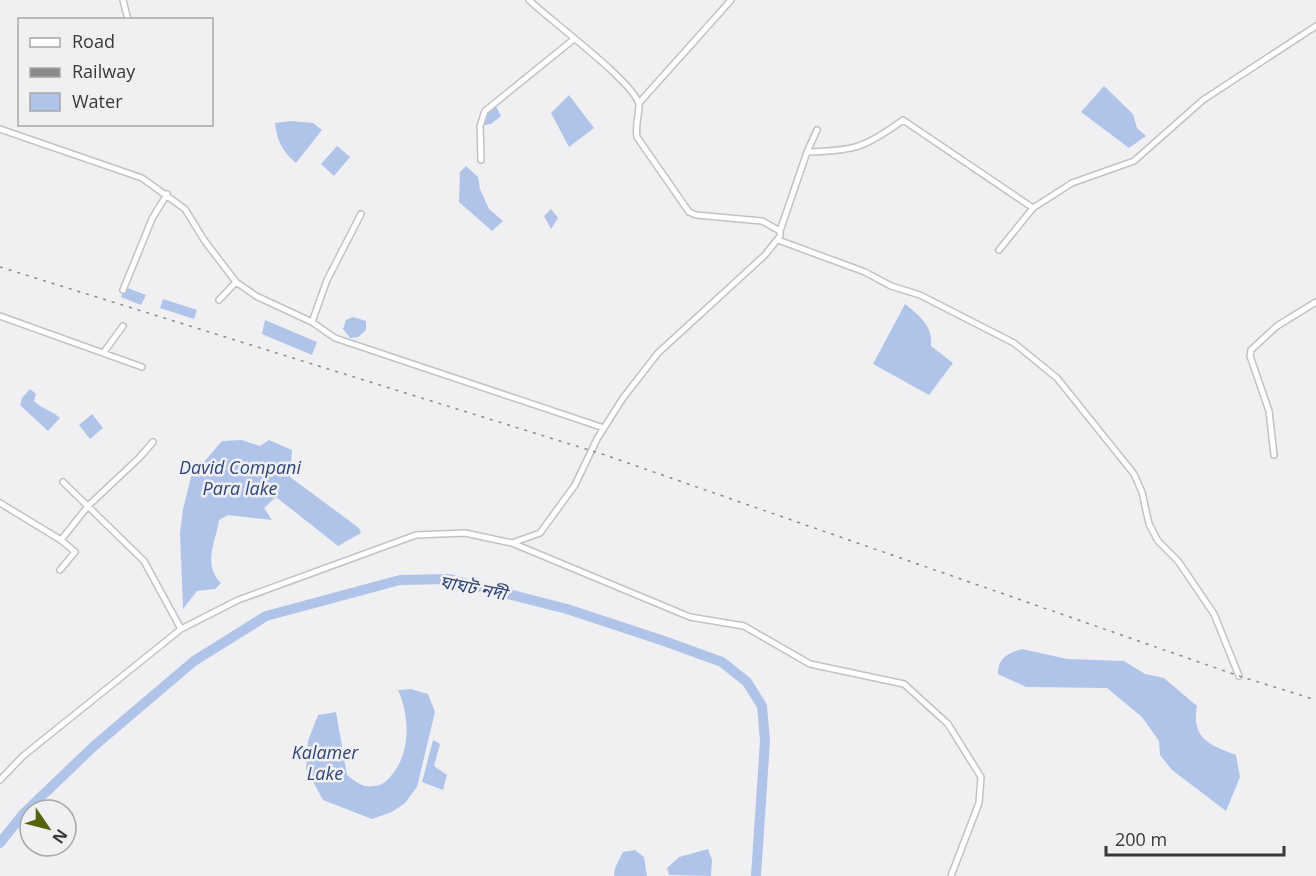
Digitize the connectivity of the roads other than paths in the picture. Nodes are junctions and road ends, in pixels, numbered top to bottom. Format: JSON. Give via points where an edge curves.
{"nodes":[{"id":1,"x":123,"y":0,"type":"edge"},
{"id":2,"x":528,"y":0,"type":"edge"},
{"id":3,"x":731,"y":0,"type":"edge"},
{"id":4,"x":128,"y":18,"type":"edge"},
{"id":5,"x":1316,"y":26,"type":"edge"},
{"id":6,"x":574,"y":39,"type":"junction"},
{"id":7,"x":639,"y":104,"type":"junction"},
{"id":8,"x":0,"y":129,"type":"edge"},
{"id":9,"x":817,"y":130,"type":"dead end"},
{"id":10,"x":807,"y":152,"type":"junction"},
{"id":11,"x":481,"y":160,"type":"dead end"},
{"id":12,"x":167,"y":194,"type":"junction"},
{"id":13,"x":1033,"y":208,"type":"junction"},
{"id":14,"x":361,"y":214,"type":"dead end"},
{"id":15,"x":780,"y":231,"type":"junction"},
{"id":16,"x":778,"y":240,"type":"junction"},
{"id":17,"x":999,"y":250,"type":"dead end"},
{"id":18,"x":236,"y":282,"type":"junction"},
{"id":19,"x":123,"y":290,"type":"dead end"},
{"id":20,"x":219,"y":300,"type":"dead end"},
{"id":21,"x":1316,"y":302,"type":"edge"},
{"id":22,"x":0,"y":316,"type":"edge"},
{"id":23,"x":312,"y":322,"type":"junction"},
{"id":24,"x":123,"y":326,"type":"dead end"},
{"id":25,"x":104,"y":352,"type":"junction"},
{"id":26,"x":142,"y":367,"type":"dead end"},
{"id":27,"x":604,"y":428,"type":"junction"},
{"id":28,"x":153,"y":442,"type":"dead end"},
{"id":29,"x":1274,"y":455,"type":"dead end"},
{"id":30,"x":63,"y":482,"type":"dead end"},
{"id":31,"x":0,"y":503,"type":"edge"},
{"id":32,"x":88,"y":506,"type":"junction"},
{"id":33,"x":61,"y":540,"type":"junction"},
{"id":34,"x":512,"y":543,"type":"junction"},
{"id":35,"x":60,"y":570,"type":"dead end"},
{"id":36,"x":181,"y":628,"type":"junction"},
{"id":37,"x":1239,"y":676,"type":"dead end"},
{"id":38,"x":0,"y":780,"type":"edge"},
{"id":39,"x":951,"y":876,"type":"edge"}],
"edges":[{"from":1,"to":4,"type":"street"},
{"from":2,"to":6,"type":"street"},
{"from":3,"to":7,"type":"street"},
{"from":5,"to":13,"type":"street","via":[[1203,100],[1134,161],[1072,183]]},
{"from":6,"to":7,"type":"street","via":[[622,81]]},
{"from":6,"to":11,"type":"street","via":[[485,111],[480,126]]},
{"from":7,"to":15,"type":"street","via":[[637,137],[689,212],[762,221]]},
{"from":8,"to":12,"type":"street","via":[[142,178]]},
{"from":9,"to":10,"type":"street"},
{"from":10,"to":13,"type":"street","via":[[846,151],[882,136],[903,120]]},
{"from":10,"to":15,"type":"street"},
{"from":12,"to":18,"type":"street","via":[[185,209]]},
{"from":12,"to":19,"type":"street","via":[[152,219]]},
{"from":13,"to":17,"type":"street"},
{"from":14,"to":23,"type":"street","via":[[327,280]]},
{"from":15,"to":16,"type":"street"},
{"from":16,"to":27,"type":"street","via":[[668,342]]},
{"from":16,"to":37,"type":"street","via":[[865,272],[974,320],[1014,343],[1057,378],[1134,474],[1149,524],[1215,614]]},
{"from":18,"to":20,"type":"street"},
{"from":18,"to":23,"type":"street","via":[[256,296]]},
{"from":21,"to":29,"type":"street","via":[[1277,326],[1251,350],[1269,411]]},
{"from":22,"to":25,"type":"street"},
{"from":23,"to":27,"type":"street","via":[[335,338]]},
{"from":24,"to":25,"type":"street"},
{"from":25,"to":26,"type":"street"},
{"from":27,"to":34,"type":"street","via":[[575,485],[540,533]]},
{"from":28,"to":32,"type":"street"},
{"from":30,"to":32,"type":"street"},
{"from":31,"to":33,"type":"street"},
{"from":32,"to":33,"type":"street"},
{"from":32,"to":36,"type":"street","via":[[144,561]]},
{"from":33,"to":35,"type":"street","via":[[75,552]]},
{"from":34,"to":36,"type":"street","via":[[465,533],[416,535],[238,600]]},
{"from":34,"to":39,"type":"street","via":[[690,617],[744,626],[810,664],[904,684],[948,724],[981,777],[979,803]]},
{"from":36,"to":38,"type":"street","via":[[23,756]]}]}
